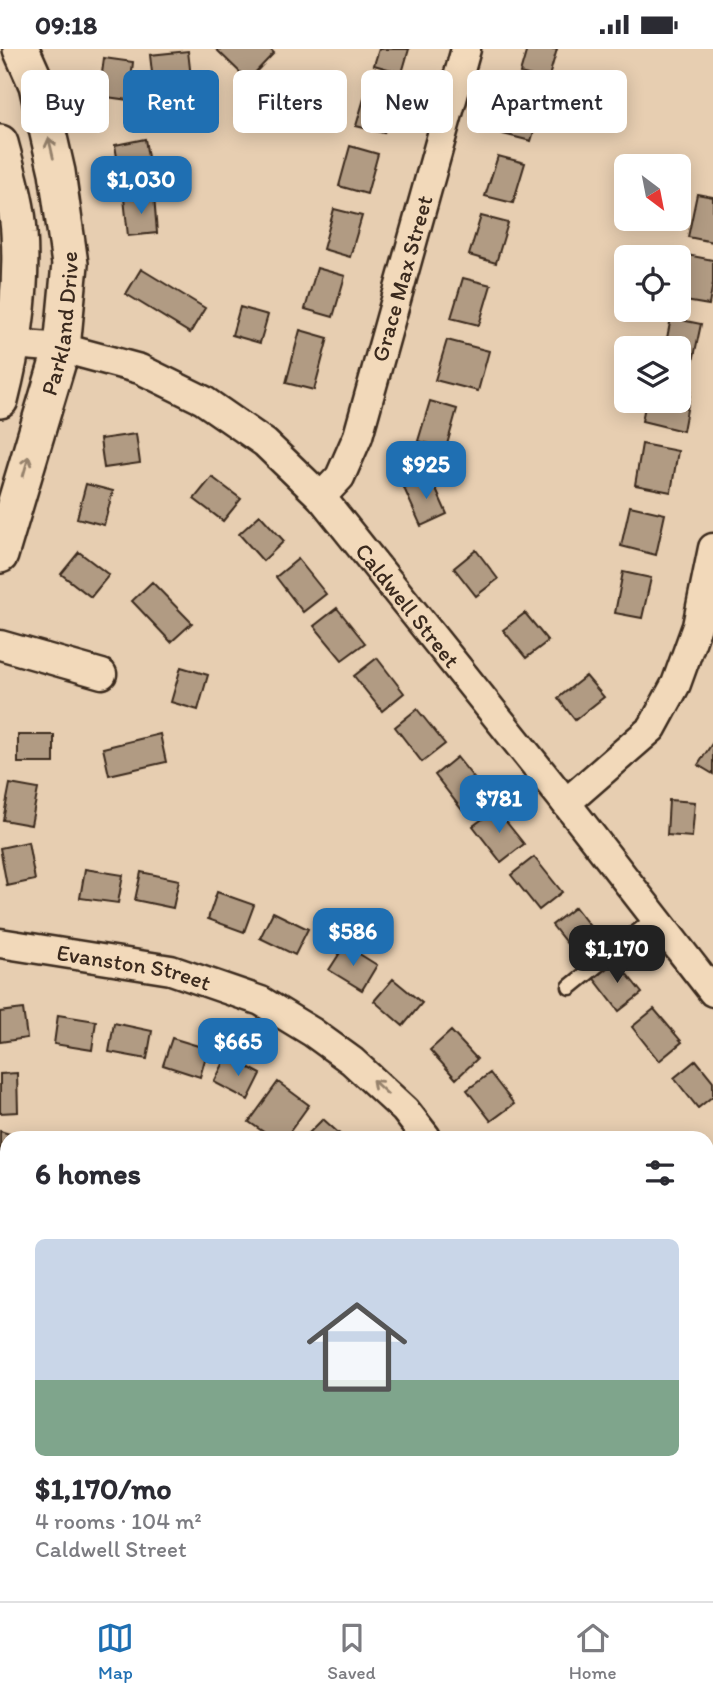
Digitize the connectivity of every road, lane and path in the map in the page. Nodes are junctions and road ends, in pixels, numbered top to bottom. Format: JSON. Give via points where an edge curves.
{"nodes":[{"id":1,"x":21,"y":49,"type":"edge"},
{"id":2,"x":466,"y":49,"type":"edge"},
{"id":3,"x":0,"y":143,"type":"edge"},
{"id":4,"x":13,"y":344,"type":"junction"},
{"id":5,"x":62,"y":348,"type":"junction"},
{"id":6,"x":0,"y":400,"type":"edge"},
{"id":7,"x":321,"y":497,"type":"junction"},
{"id":8,"x":713,"y":548,"type":"edge"},
{"id":9,"x":0,"y":555,"type":"edge"},
{"id":10,"x":0,"y":645,"type":"edge"},
{"id":11,"x":102,"y":674,"type":"dead end"},
{"id":12,"x":566,"y":803,"type":"junction"},
{"id":13,"x":655,"y":918,"type":"junction"},
{"id":14,"x":0,"y":943,"type":"edge"},
{"id":15,"x":570,"y":987,"type":"dead end"},
{"id":16,"x":713,"y":992,"type":"edge"},
{"id":17,"x":421,"y":1131,"type":"edge"}],
"edges":[{"from":5,"to":1,"type":"street","name":"Parkland Drive","one_way":true,"via":[[70,264],[57,172],[37,85]]},
{"from":2,"to":7,"type":"street","name":"Grace Max Street","via":[[358,436],[340,477]]},
{"from":3,"to":4,"type":"street","name":"Parkland Drive","via":[[19,231]]},
{"from":4,"to":5,"type":"street","name":"Caldwell Street"},
{"from":4,"to":6,"type":"street","name":"Parkland Drive"},
{"from":5,"to":7,"type":"street","name":"Caldwell Street","via":[[140,369],[203,401],[265,443]]},
{"from":9,"to":5,"type":"street","name":"Parkland Drive","one_way":true},
{"from":7,"to":12,"type":"street","name":"Caldwell Street"},
{"from":8,"to":12,"type":"street","via":[[697,626],[676,684],[652,728]]},
{"from":10,"to":11,"type":"street"},
{"from":12,"to":13,"type":"street","name":"Caldwell Street"},
{"from":13,"to":15,"type":"lane"},
{"from":13,"to":16,"type":"street","name":"Caldwell Street"},
{"from":17,"to":14,"type":"street","name":"Evanston Street","one_way":true,"via":[[352,1061],[261,1001],[171,970]]}]}
